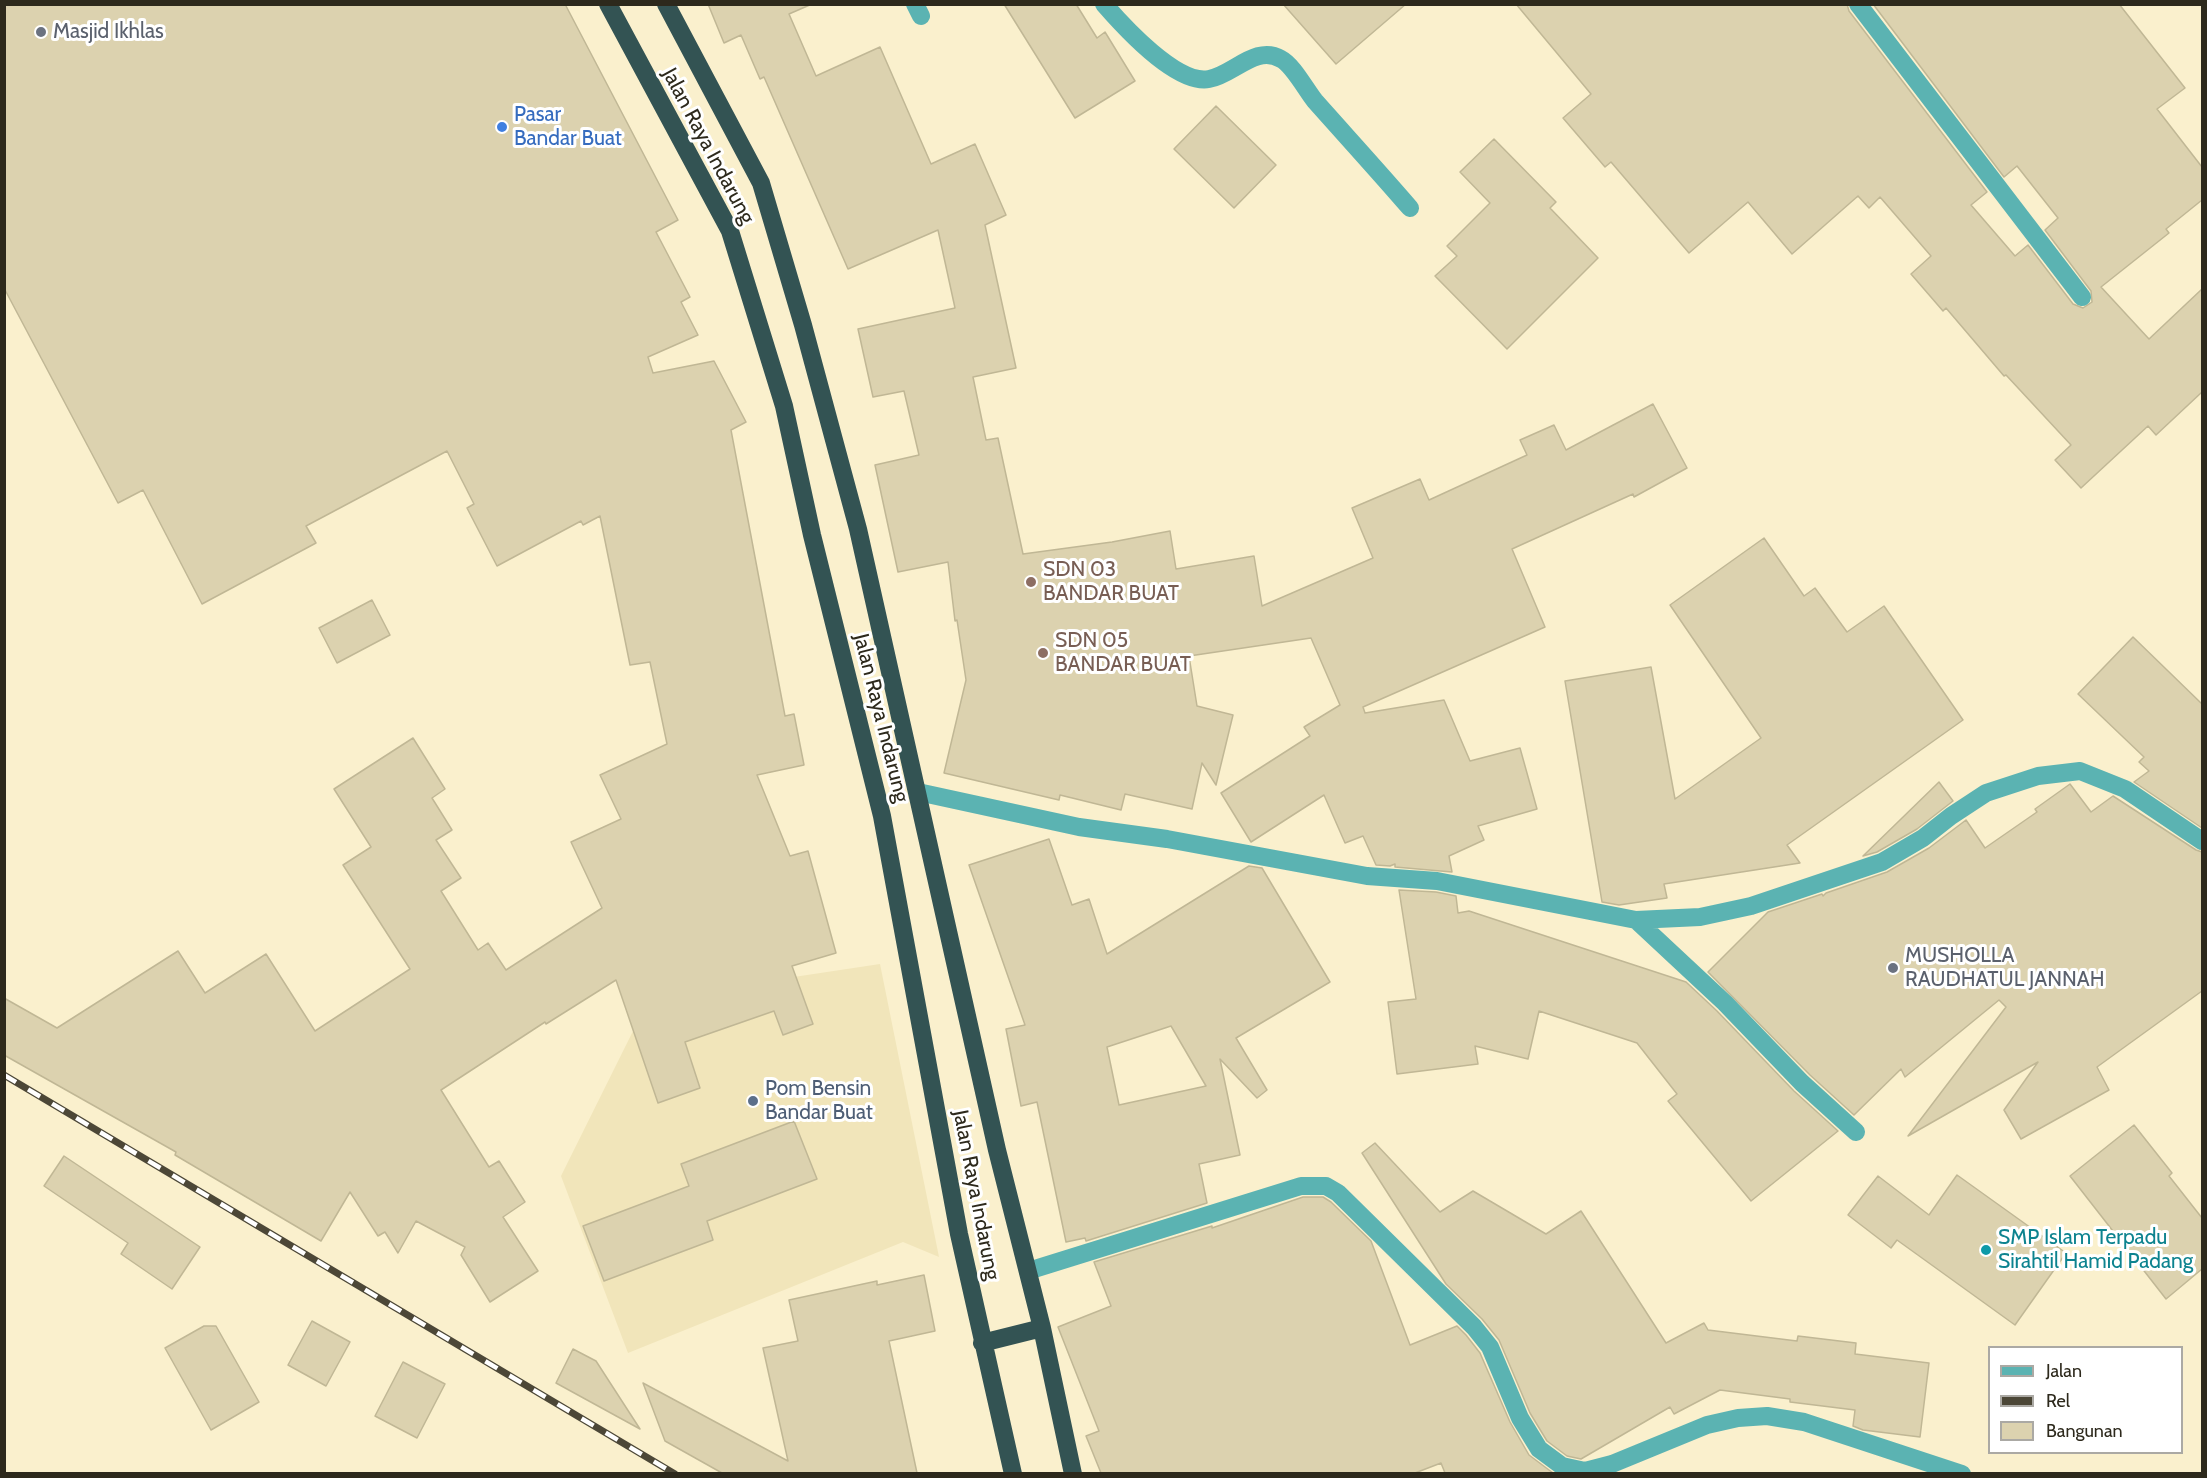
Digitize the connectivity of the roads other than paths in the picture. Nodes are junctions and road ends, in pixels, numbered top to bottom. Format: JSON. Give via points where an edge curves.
{"nodes":[{"id":1,"x":608,"y":4,"type":"edge"},
{"id":2,"x":666,"y":4,"type":"edge"},
{"id":3,"x":1104,"y":4,"type":"edge"},
{"id":4,"x":1858,"y":4,"type":"edge"},
{"id":5,"x":1410,"y":208,"type":"dead end"},
{"id":6,"x":2082,"y":297,"type":"dead end"},
{"id":7,"x":918,"y":792,"type":"junction"},
{"id":8,"x":2202,"y":841,"type":"edge"},
{"id":9,"x":1636,"y":920,"type":"junction"},
{"id":10,"x":1856,"y":1132,"type":"dead end"},
{"id":11,"x":1028,"y":1271,"type":"junction"},
{"id":12,"x":1042,"y":1328,"type":"junction"},
{"id":13,"x":982,"y":1343,"type":"junction"},
{"id":14,"x":1013,"y":1473,"type":"edge"},
{"id":15,"x":1072,"y":1473,"type":"edge"},
{"id":16,"x":1962,"y":1473,"type":"edge"}],
"edges":[{"from":1,"to":13,"type":"highway","name":"Jalan Raya Indarung","via":[[730,231],[784,406],[882,816]]},
{"from":2,"to":7,"type":"highway","name":"Jalan Raya Indarung","via":[[761,183],[846,479]]},
{"from":3,"to":5,"type":"street","via":[[1147,48],[1184,76],[1209,80],[1253,58],[1269,54],[1283,59],[1314,100]]},
{"from":4,"to":6,"type":"street"},
{"from":7,"to":9,"type":"street","via":[[1079,827],[1367,876],[1437,882]]},
{"from":7,"to":11,"type":"highway","name":"Jalan Raya Indarung","via":[[997,1150]]},
{"from":8,"to":9,"type":"street","via":[[2125,789],[2098,778],[2080,771],[2038,776],[1986,793],[1882,862],[1751,906],[1700,917]]},
{"from":9,"to":10,"type":"street"},
{"from":11,"to":12,"type":"highway","name":"Jalan Raya Indarung"},
{"from":11,"to":16,"type":"street","via":[[1301,1186],[1326,1186],[1338,1193],[1474,1327],[1490,1347],[1520,1418],[1539,1449],[1562,1466],[1585,1471],[1707,1425],[1767,1416],[1804,1422]]},
{"from":12,"to":13,"type":"highway"},
{"from":12,"to":15,"type":"highway","name":"Jalan Raya Indarung"},
{"from":13,"to":14,"type":"highway","name":"Jalan Raya Indarung"}]}
